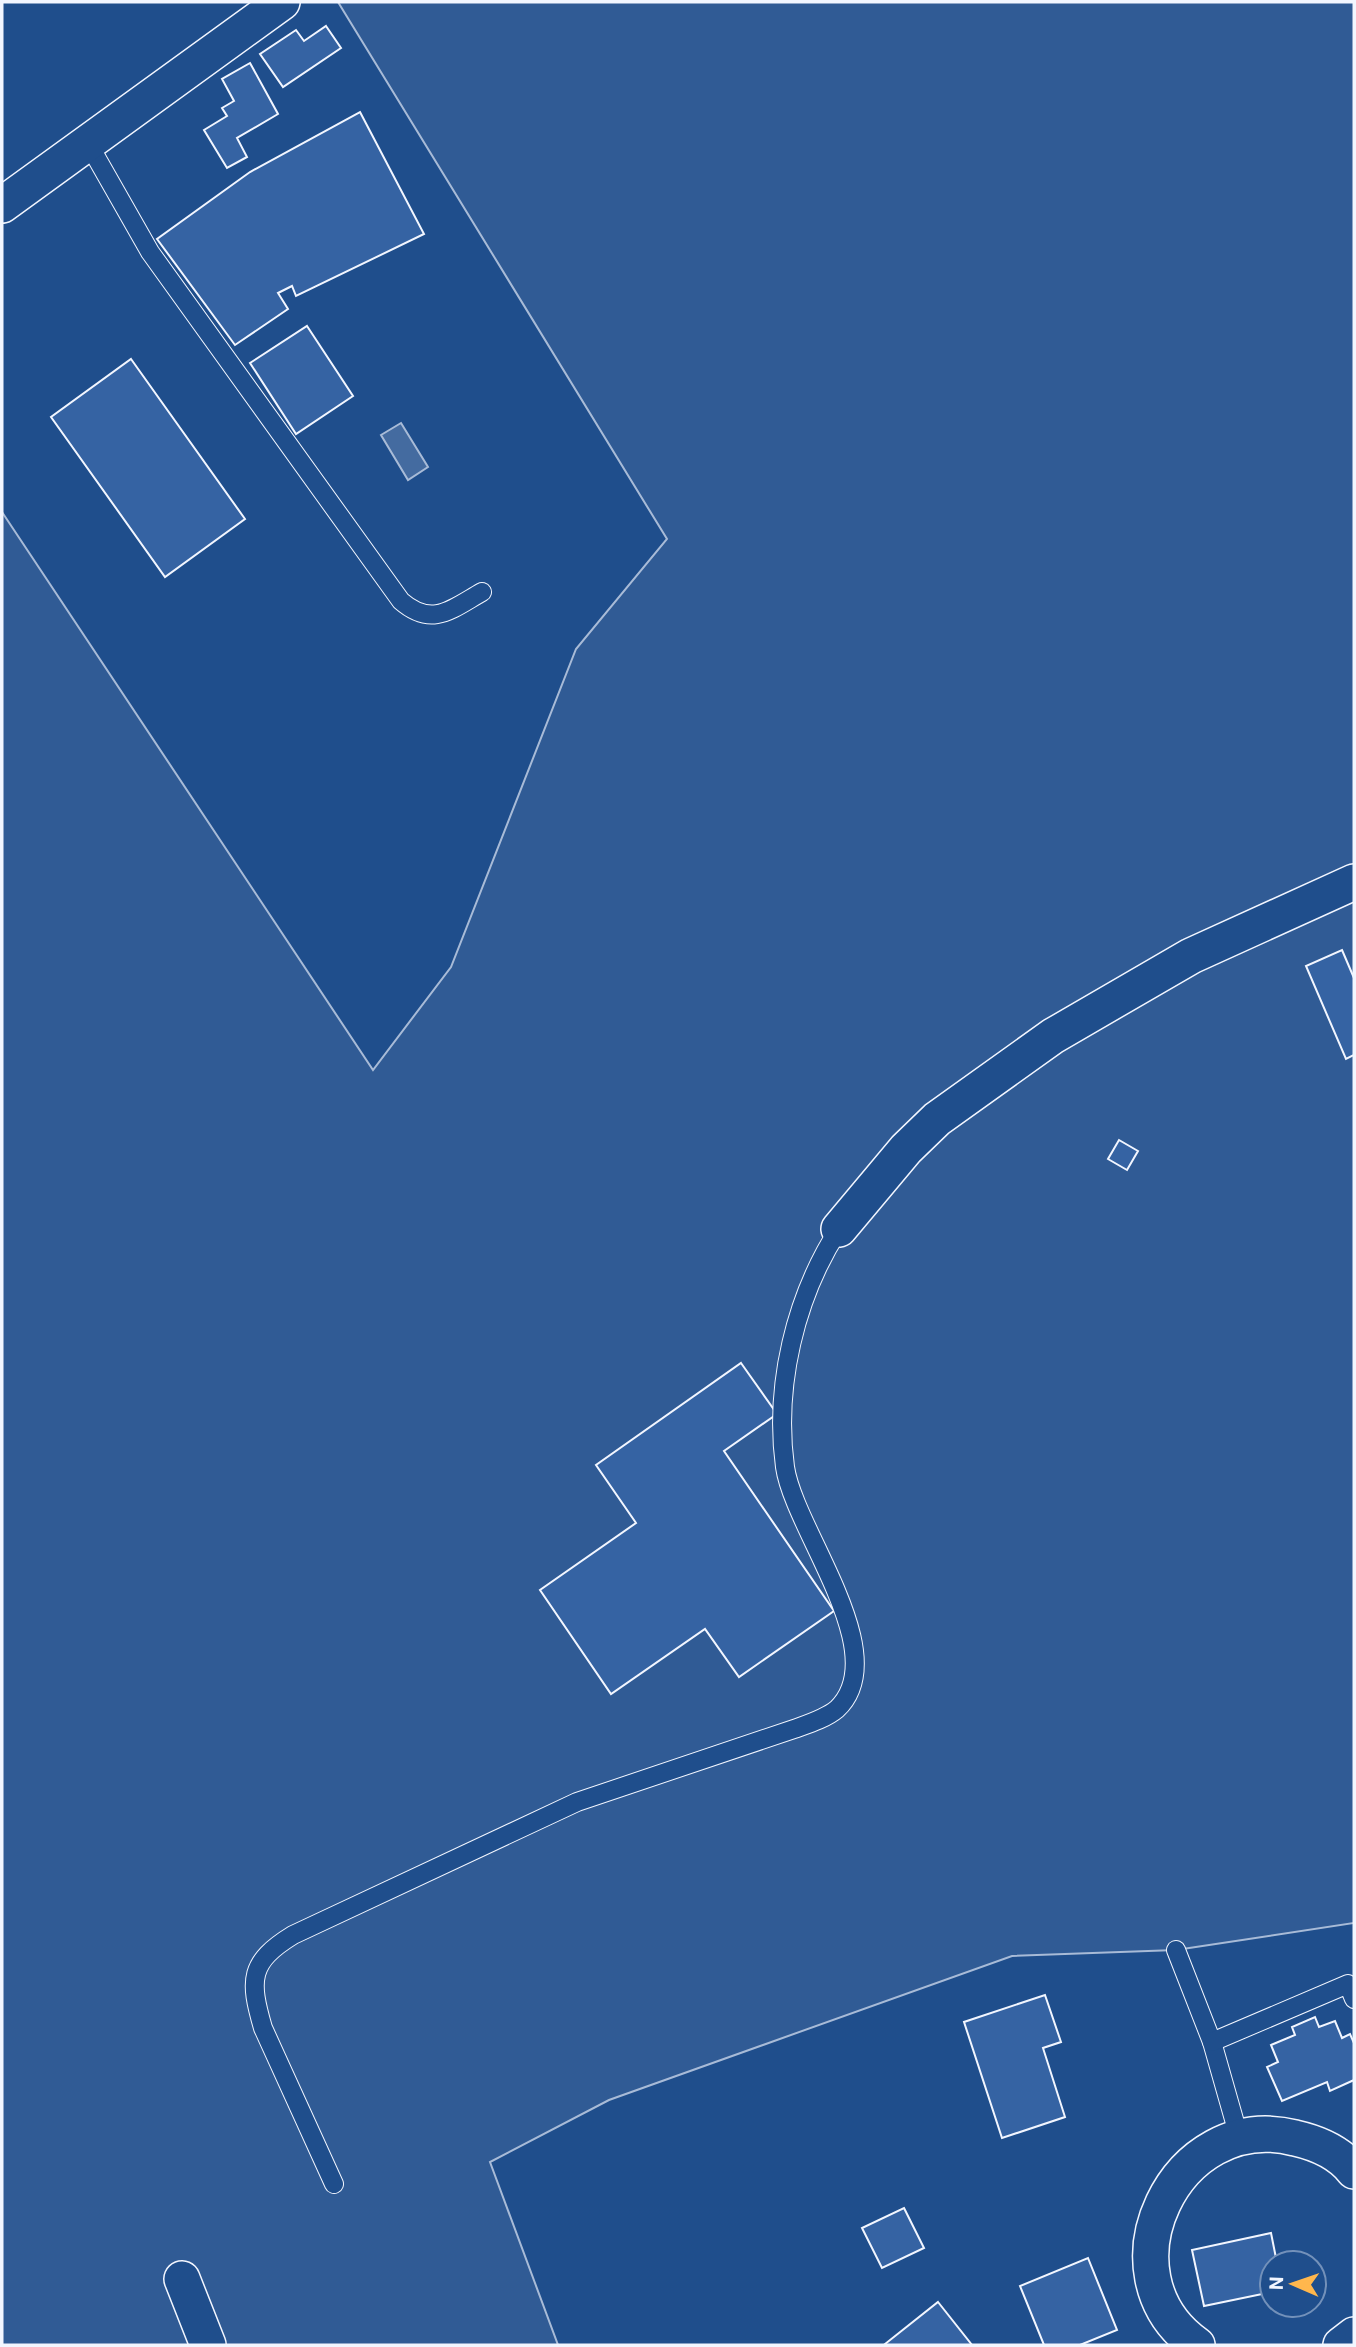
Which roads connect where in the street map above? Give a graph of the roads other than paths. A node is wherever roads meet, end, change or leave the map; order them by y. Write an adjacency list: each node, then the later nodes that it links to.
1 (282, 2): 2 (street)
2 (88, 143): 3 (street); 4 (lane)
3 (2, 205)
4 (482, 592)
5 (1354, 883): 6 (street)
6 (839, 1229): 12 (lane)
7 (1176, 1950): 9 (lane)
8 (1354, 1999): 9 (lane)
9 (1212, 2042): 10 (lane)
10 (1240, 2137): 11 (street); 16 (street)
11 (1354, 2171)
12 (334, 2184)
13 (182, 2279): 15 (street)
14 (1354, 2335): 17 (street)
15 (208, 2345)
16 (1197, 2345)
17 (1341, 2345)

